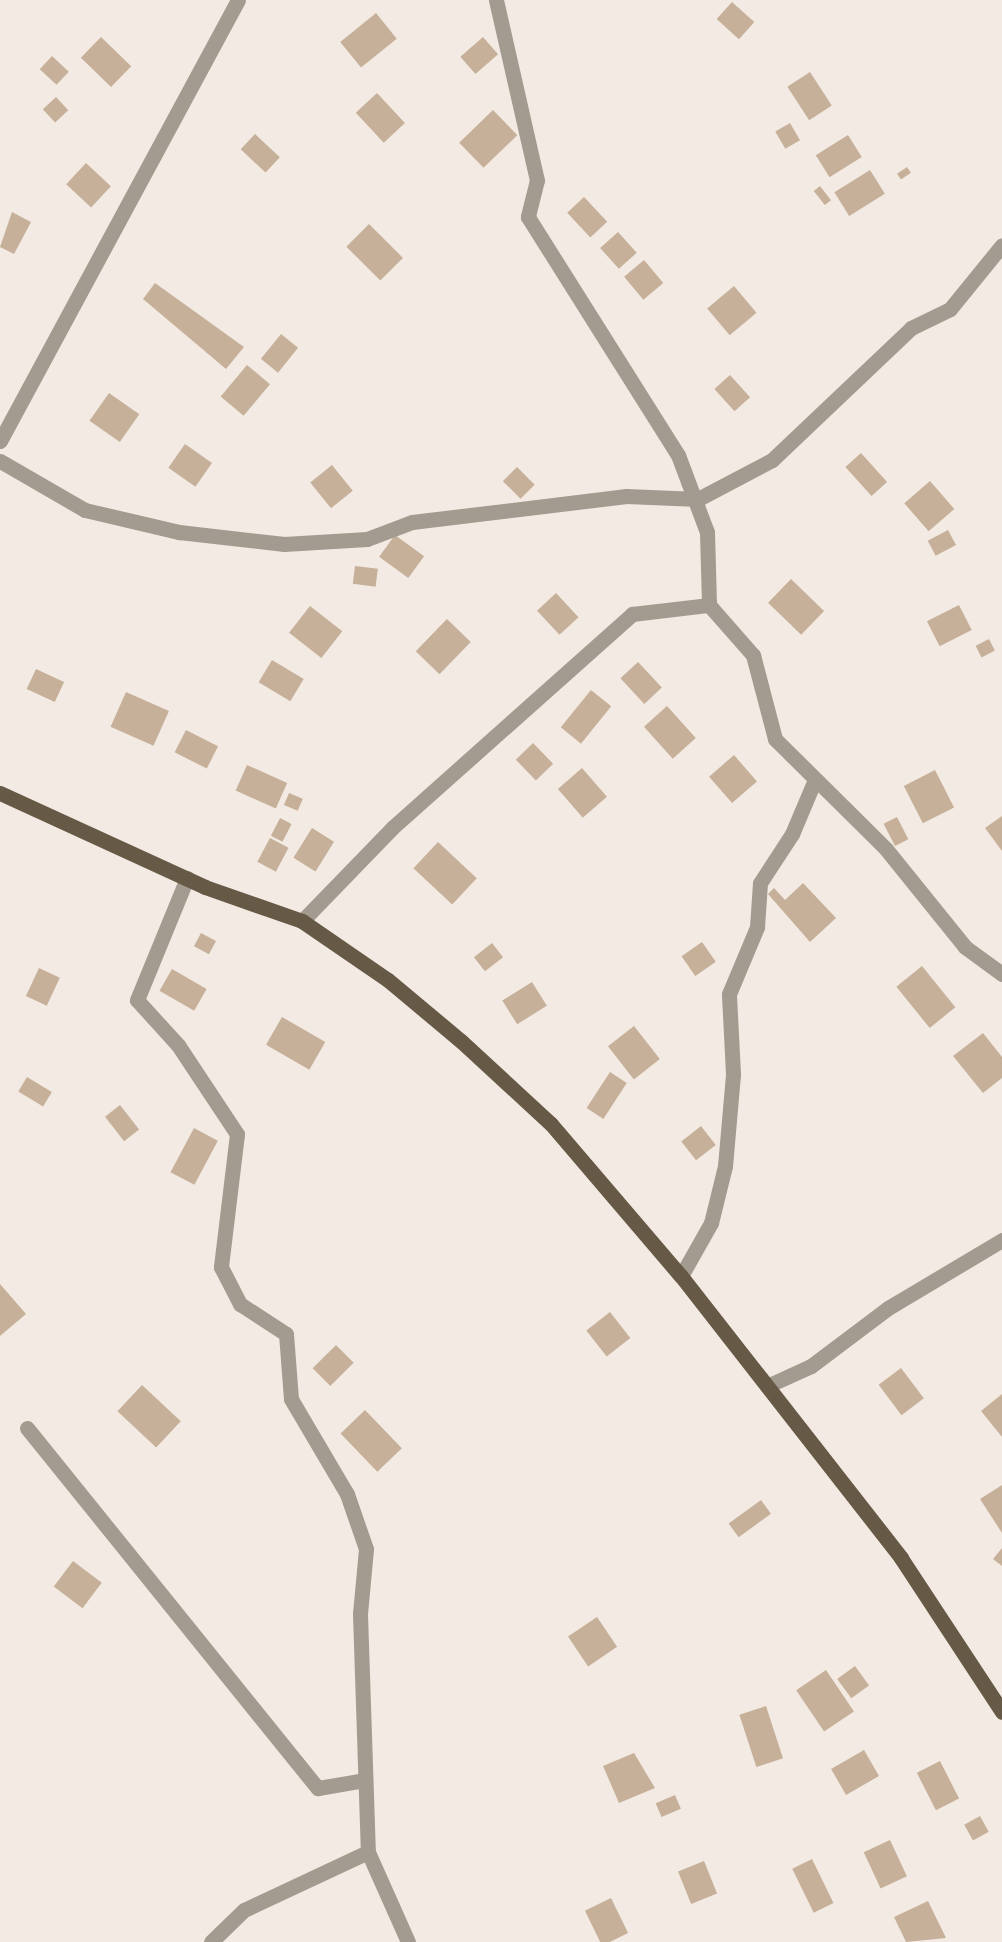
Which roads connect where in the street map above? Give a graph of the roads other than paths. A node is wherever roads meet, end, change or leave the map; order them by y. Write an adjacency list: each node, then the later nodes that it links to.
1 (238, 0): 4 (street)
2 (496, 0): 6 (street)
3 (1002, 245): 6 (street)
4 (0, 441)
5 (0, 461): 6 (street)
6 (698, 499): 7 (street)
7 (709, 605): 8 (street); 11 (street)
8 (814, 782): 12 (street); 14 (street)
9 (0, 793): 10 (main road)
10 (187, 878): 11 (main road); 18 (street)
11 (302, 921): 14 (main road)
12 (1002, 974)
13 (1002, 1240): 15 (street)
14 (681, 1276): 15 (main road)
15 (767, 1386): 17 (main road)
16 (27, 1428): 18 (street)
17 (1002, 1713)
18 (365, 1780): 19 (street)
19 (368, 1852): 20 (street); 21 (street)
20 (211, 1942)
21 (408, 1942)

